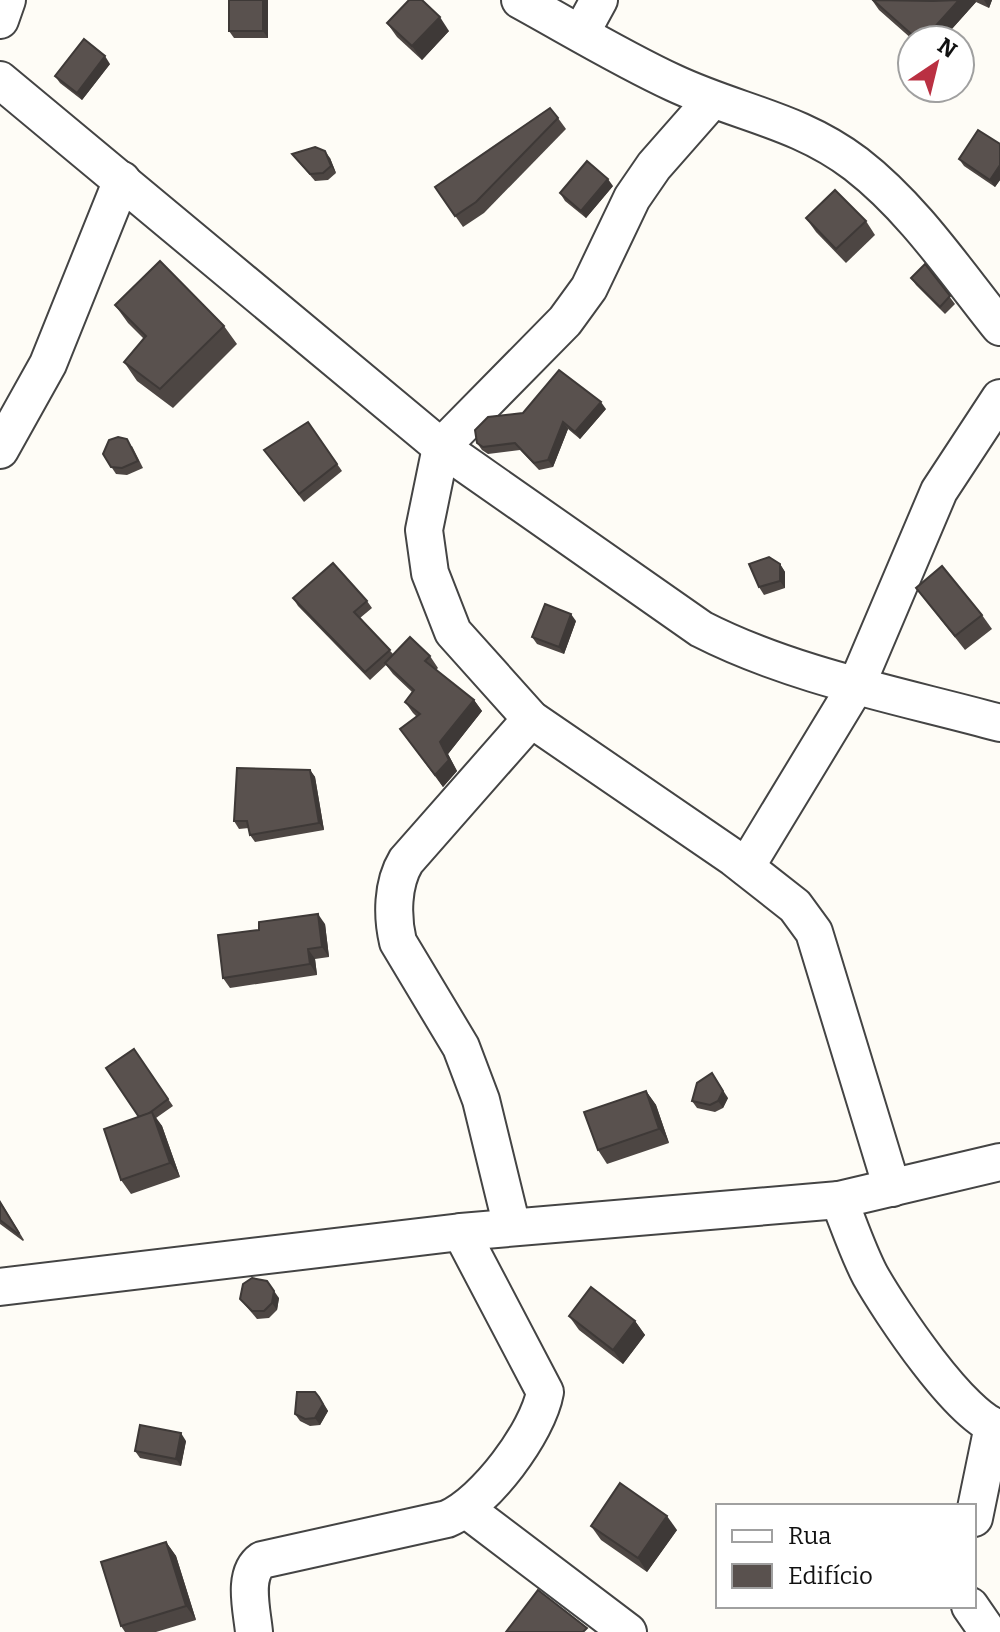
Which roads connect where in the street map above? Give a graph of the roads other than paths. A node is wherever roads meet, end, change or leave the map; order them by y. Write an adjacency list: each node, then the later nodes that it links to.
1 (7, 0): 4 (street)
2 (520, 0): 5 (street)
3 (599, 0): 5 (street)
4 (0, 20)
5 (581, 33): 7 (street)
6 (0, 80): 8 (street)
7 (712, 100): 9 (street); 11 (street)
8 (122, 180): 11 (street); 12 (street)
9 (1000, 327)
10 (1000, 398): 13 (street)
11 (441, 447): 13 (street); 14 (street)
12 (0, 450)
13 (857, 684): 15 (street); 16 (street)
14 (531, 719): 16 (street); 20 (street)
15 (1000, 723)
16 (746, 867): 18 (street)
17 (1000, 1162): 18 (street)
18 (892, 1188): 19 (street)
19 (839, 1200): 20 (street); 23 (street)
20 (512, 1227): 21 (street)
21 (461, 1232): 22 (street); 24 (street)
22 (0, 1287)
23 (997, 1427): 25 (street)
24 (467, 1510): 27 (street); 28 (street)
25 (976, 1510)
26 (971, 1608): 29 (street)
27 (254, 1632)
28 (628, 1632)
29 (988, 1632)

